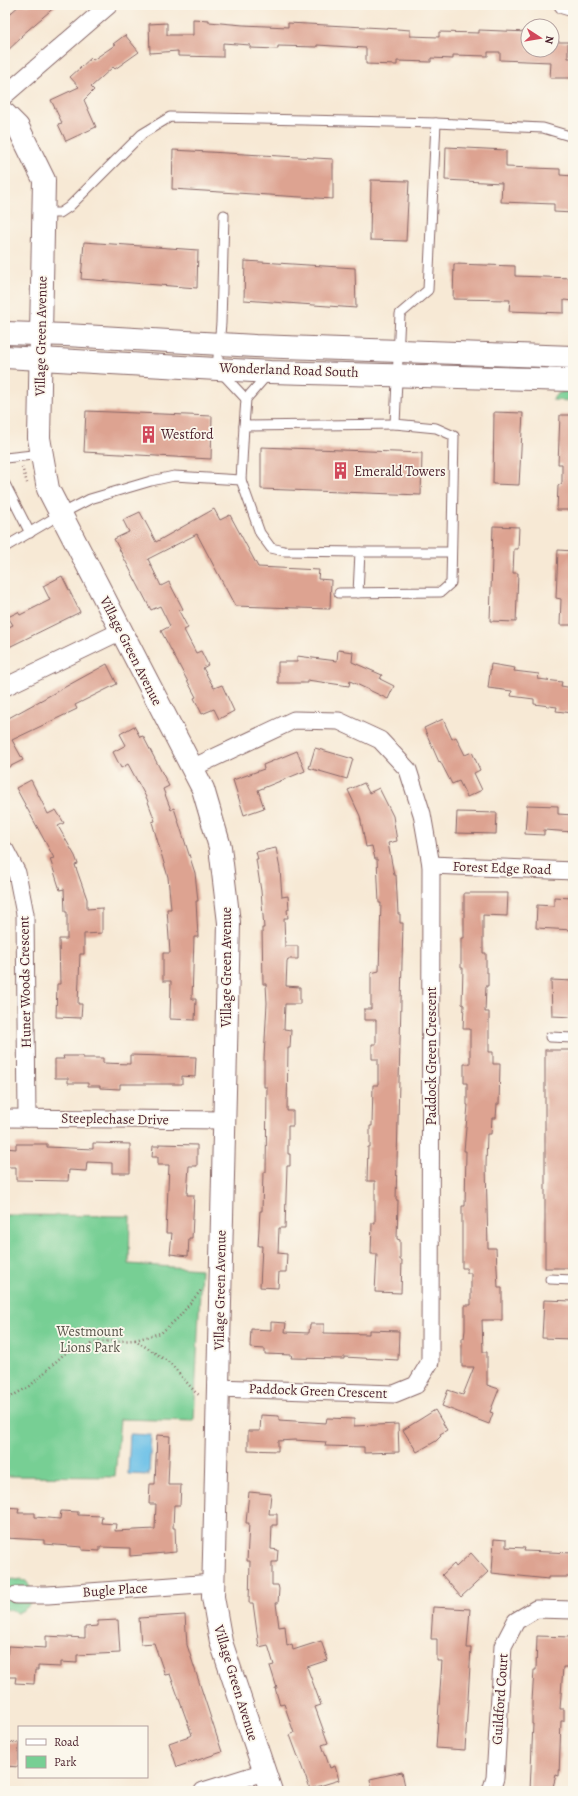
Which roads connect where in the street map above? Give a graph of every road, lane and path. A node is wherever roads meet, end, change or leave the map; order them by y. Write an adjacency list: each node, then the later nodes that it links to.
1 (109, 5): 4 (street)
2 (563, 5): 3 (street)
3 (573, 8)
4 (5, 95)
5 (5, 114): 8 (street, Village Green Avenue)
6 (436, 123): 7 (lane); 8 (lane); 13 (lane)
7 (573, 137)
8 (44, 213): 11 (street, Village Green Avenue)
9 (224, 215): 12 (lane)
10 (5, 333): 11 (street, Wonderland Road South)
11 (41, 334): 12 (street, Wonderland Road South); 16 (street, Village Green Avenue)
12 (219, 344): 13 (street, Wonderland Road South); 17 (lane)
13 (399, 352): 15 (street, Wonderland Road South); 19 (lane)
14 (5, 357): 16 (street, Wonderland Road South)
15 (573, 357)
16 (40, 359): 17 (street, Wonderland Road South); 24 (street, Village Green Avenue)
17 (217, 368): 18 (street, Wonderland Road South); 21 (lane)
18 (270, 372): 19 (street, Wonderland Road South); 21 (lane)
19 (398, 374): 20 (street, Wonderland Road South); 22 (lane)
20 (573, 380)
21 (246, 399): 23 (lane)
22 (395, 424): 23 (lane); 32 (lane)
23 (244, 426): 26 (lane)
24 (42, 454): 25 (lane); 28 (street, Village Green Avenue)
25 (5, 458)
26 (241, 480): 28 (lane); 31 (lane)
27 (5, 484): 29 (lane)
28 (60, 514): 29 (lane); 35 (street, Village Green Avenue)
29 (30, 533): 30 (lane)
30 (5, 547)
31 (360, 552): 32 (lane); 34 (lane)
32 (451, 552): 34 (lane)
33 (339, 593): 34 (lane)
34 (358, 593)
35 (121, 631): 36 (street); 37 (street, Village Green Avenue)
36 (5, 687)
37 (192, 768): 39 (street, Paddock Green Crescent); 45 (street, Village Green Avenue)
38 (5, 850): 44 (street, Huner Woods Crescent)
39 (431, 865): 40 (street, Forest Edge Road); 50 (street, Paddock Green Crescent)
40 (573, 871)
41 (550, 1037): 42 (lane)
42 (573, 1038)
43 (5, 1118): 44 (street, Steeplechase Drive)
44 (27, 1118): 45 (street, Steeplechase Drive)
45 (224, 1120): 50 (street, Village Green Avenue)
46 (550, 1279): 47 (lane)
47 (573, 1280)
48 (205, 1285): 49 (path)
49 (135, 1340): 50 (path); 51 (path)
50 (209, 1392): 52 (street, Village Green Avenue)
51 (5, 1400)
52 (213, 1583): 53 (street, Bugle Place); 55 (street, Village Green Avenue)
53 (16, 1595)
54 (573, 1610): 57 (street, Guildford Court)
55 (268, 1782): 56 (street)
56 (202, 1791)
57 (491, 1791)

